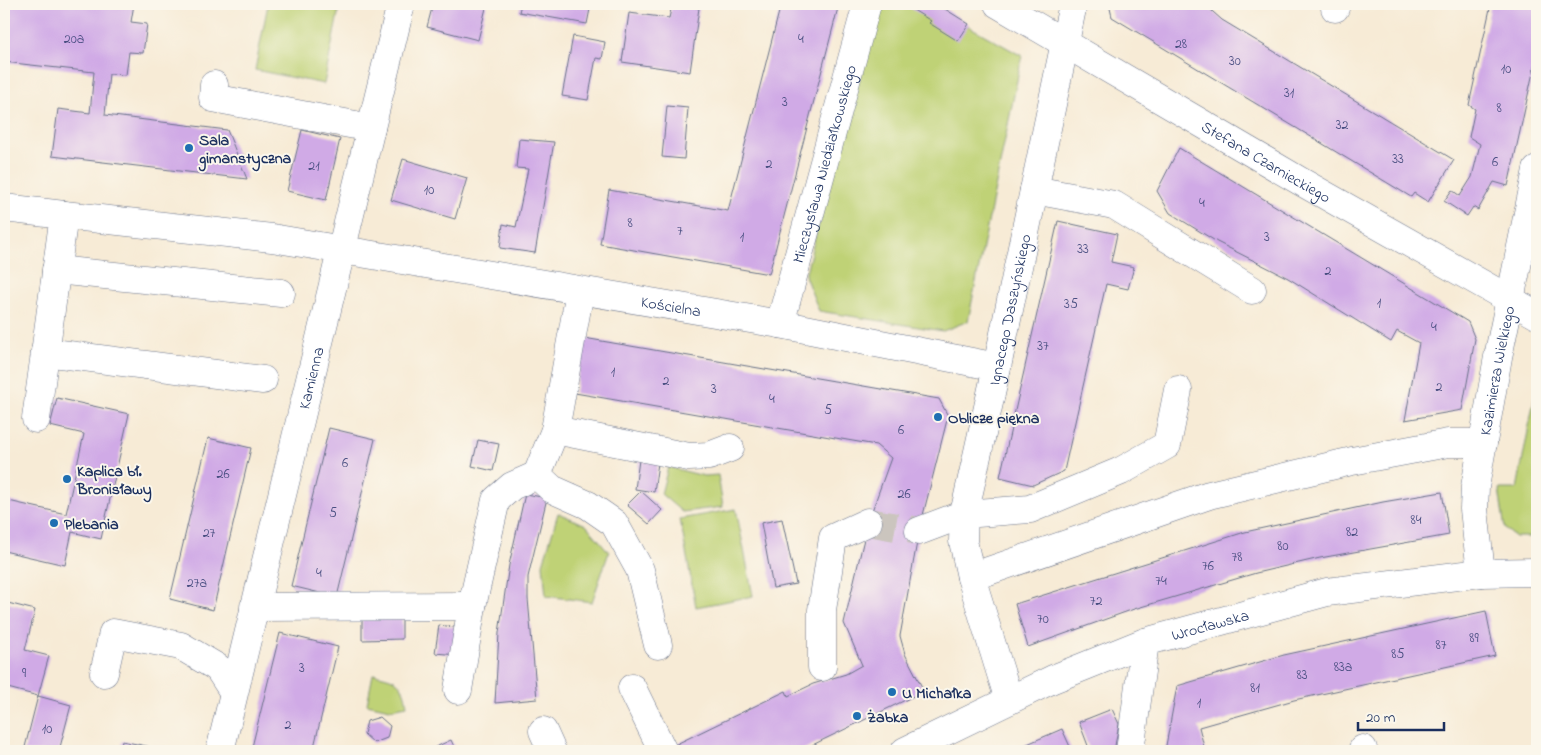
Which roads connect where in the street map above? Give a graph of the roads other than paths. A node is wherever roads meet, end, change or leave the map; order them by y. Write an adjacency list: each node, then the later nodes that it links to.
1 (401, 4): 7 (street, Kamienna)
2 (867, 4): 19 (street, Mieczysława Niedziałkowskiego)
3 (998, 4): 5 (street, Stefana Czarnieckiego)
4 (1073, 4): 5 (street, Ignacego Daszyńskiego)
5 (1064, 43): 9 (street, Ignacego Daszyńskiego); 17 (street, Stefana Czarnieckiego)
6 (214, 84): 7 (street)
7 (371, 128): 12 (street, Kamienna)
8 (1537, 170): 17 (street, Kazimierza Wielkiego)
9 (1034, 190): 14 (street); 21 (street, Ignacego Daszyńskiego)
10 (4, 208): 11 (street, Kościelna)
11 (64, 215): 12 (street, Kościelna); 13 (street)
12 (343, 250): 15 (street, Kościelna); 36 (street, Kamienna)
13 (56, 270): 16 (street); 20 (street)
14 (1252, 290)
15 (580, 291): 19 (street, Kościelna); 25 (street)
16 (281, 293)
17 (1510, 299): 18 (street, Stefana Czarnieckiego); 26 (street, Kazimierza Wielkiego)
18 (1537, 315)
19 (780, 324): 21 (street, Kościelna)
20 (45, 352): 22 (street); 24 (street)
21 (997, 367): 29 (street, Ignacego Daszyńskiego)
22 (263, 380)
23 (1178, 390): 29 (street)
24 (36, 419)
25 (555, 430): 27 (street); 28 (street)
26 (1483, 443): 33 (street, Kazimierza Wielkiego); 34 (street)
27 (730, 448)
28 (537, 475): 35 (street); 38 (street)
29 (964, 514): 31 (street); 34 (street, Ignacego Daszyńskiego)
30 (868, 522): 39 (street)
31 (919, 531)
32 (1537, 572): 33 (street, Wrocławska)
33 (1481, 573): 37 (street, Wrocławska)
34 (971, 578): 44 (street, Ignacego Daszyńskiego)
35 (472, 606): 36 (street); 42 (street)
36 (254, 607): 43 (street, Kamienna)
37 (1145, 642): 44 (street, Wrocławska); 48 (street)
38 (658, 645)
39 (822, 667)
40 (104, 673): 43 (street)
41 (632, 688): 46 (street)
42 (458, 690)
43 (233, 691): 45 (street, Kamienna)
44 (1009, 700): 47 (street, Wrocławska)
45 (220, 751)
46 (662, 751)
47 (905, 751)
48 (1130, 751)

